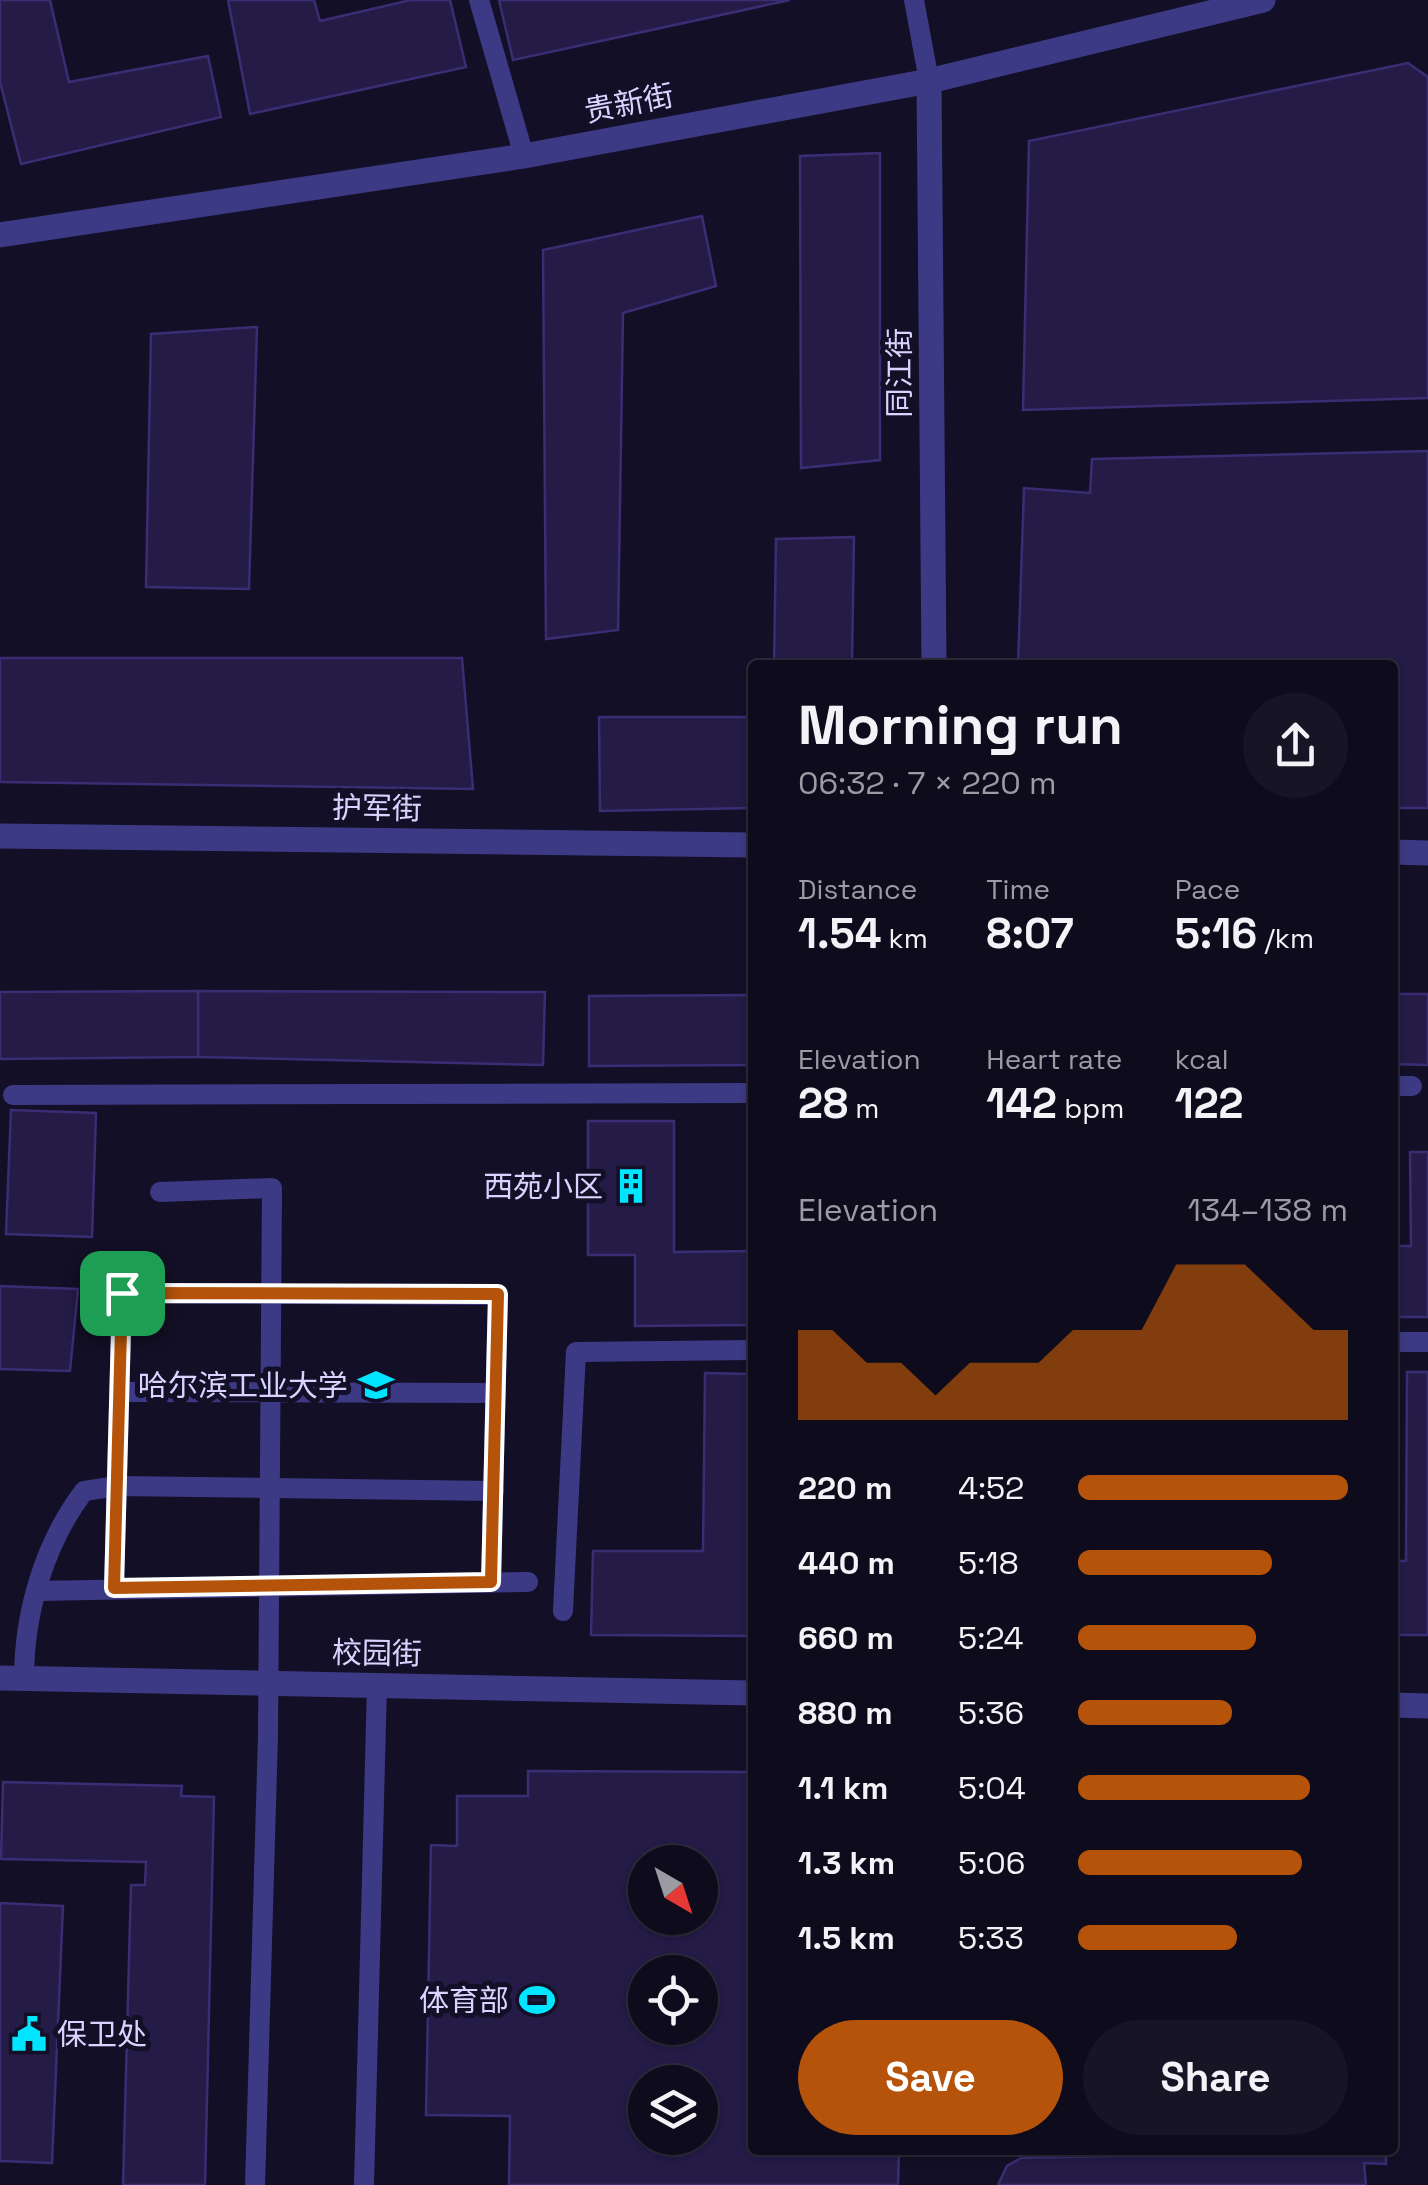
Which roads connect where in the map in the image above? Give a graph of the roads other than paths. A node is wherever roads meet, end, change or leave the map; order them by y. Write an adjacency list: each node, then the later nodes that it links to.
1 (479, 0): 5 (lane)
2 (914, 0): 4 (lane)
3 (1262, 0): 4 (street, 贵新街)
4 (929, 80): 5 (street, 贵新街); 7 (street, 同江街)
5 (524, 156): 6 (street, 贵新街)
6 (0, 236)
7 (934, 660)
8 (0, 836): 9 (street, 护军街)
9 (748, 845)
10 (1398, 852): 11 (street)
11 (1428, 853)
12 (748, 1093): 13 (lane)
13 (13, 1096)
14 (160, 1192): 15 (lane)
15 (271, 1294): 19 (lane); 20 (lane); 21 (lane)
16 (1398, 1342): 17 (lane)
17 (1428, 1342)
18 (748, 1350): 30 (lane)
19 (120, 1392): 21 (lane); 22 (lane)
20 (496, 1392): 21 (lane); 24 (lane)
21 (270, 1393): 23 (lane)
22 (117, 1486): 23 (lane); 28 (lane); 29 (lane)
23 (270, 1488): 24 (lane); 27 (lane)
24 (494, 1491): 25 (lane)
25 (491, 1582): 26 (lane); 27 (lane)
26 (528, 1582)
27 (268, 1585): 28 (lane); 32 (lane)
28 (114, 1588): 29 (lane)
29 (37, 1591): 31 (lane)
30 (563, 1611)
31 (12, 1679): 32 (street, 校园街)
32 (268, 1684): 33 (street, 校园街); 37 (lane)
33 (377, 1685): 34 (street, 校园街); 38 (lane)
34 (748, 1692)
35 (1398, 1705): 36 (street)
36 (1428, 1706)
37 (255, 2185)
38 (364, 2185)

